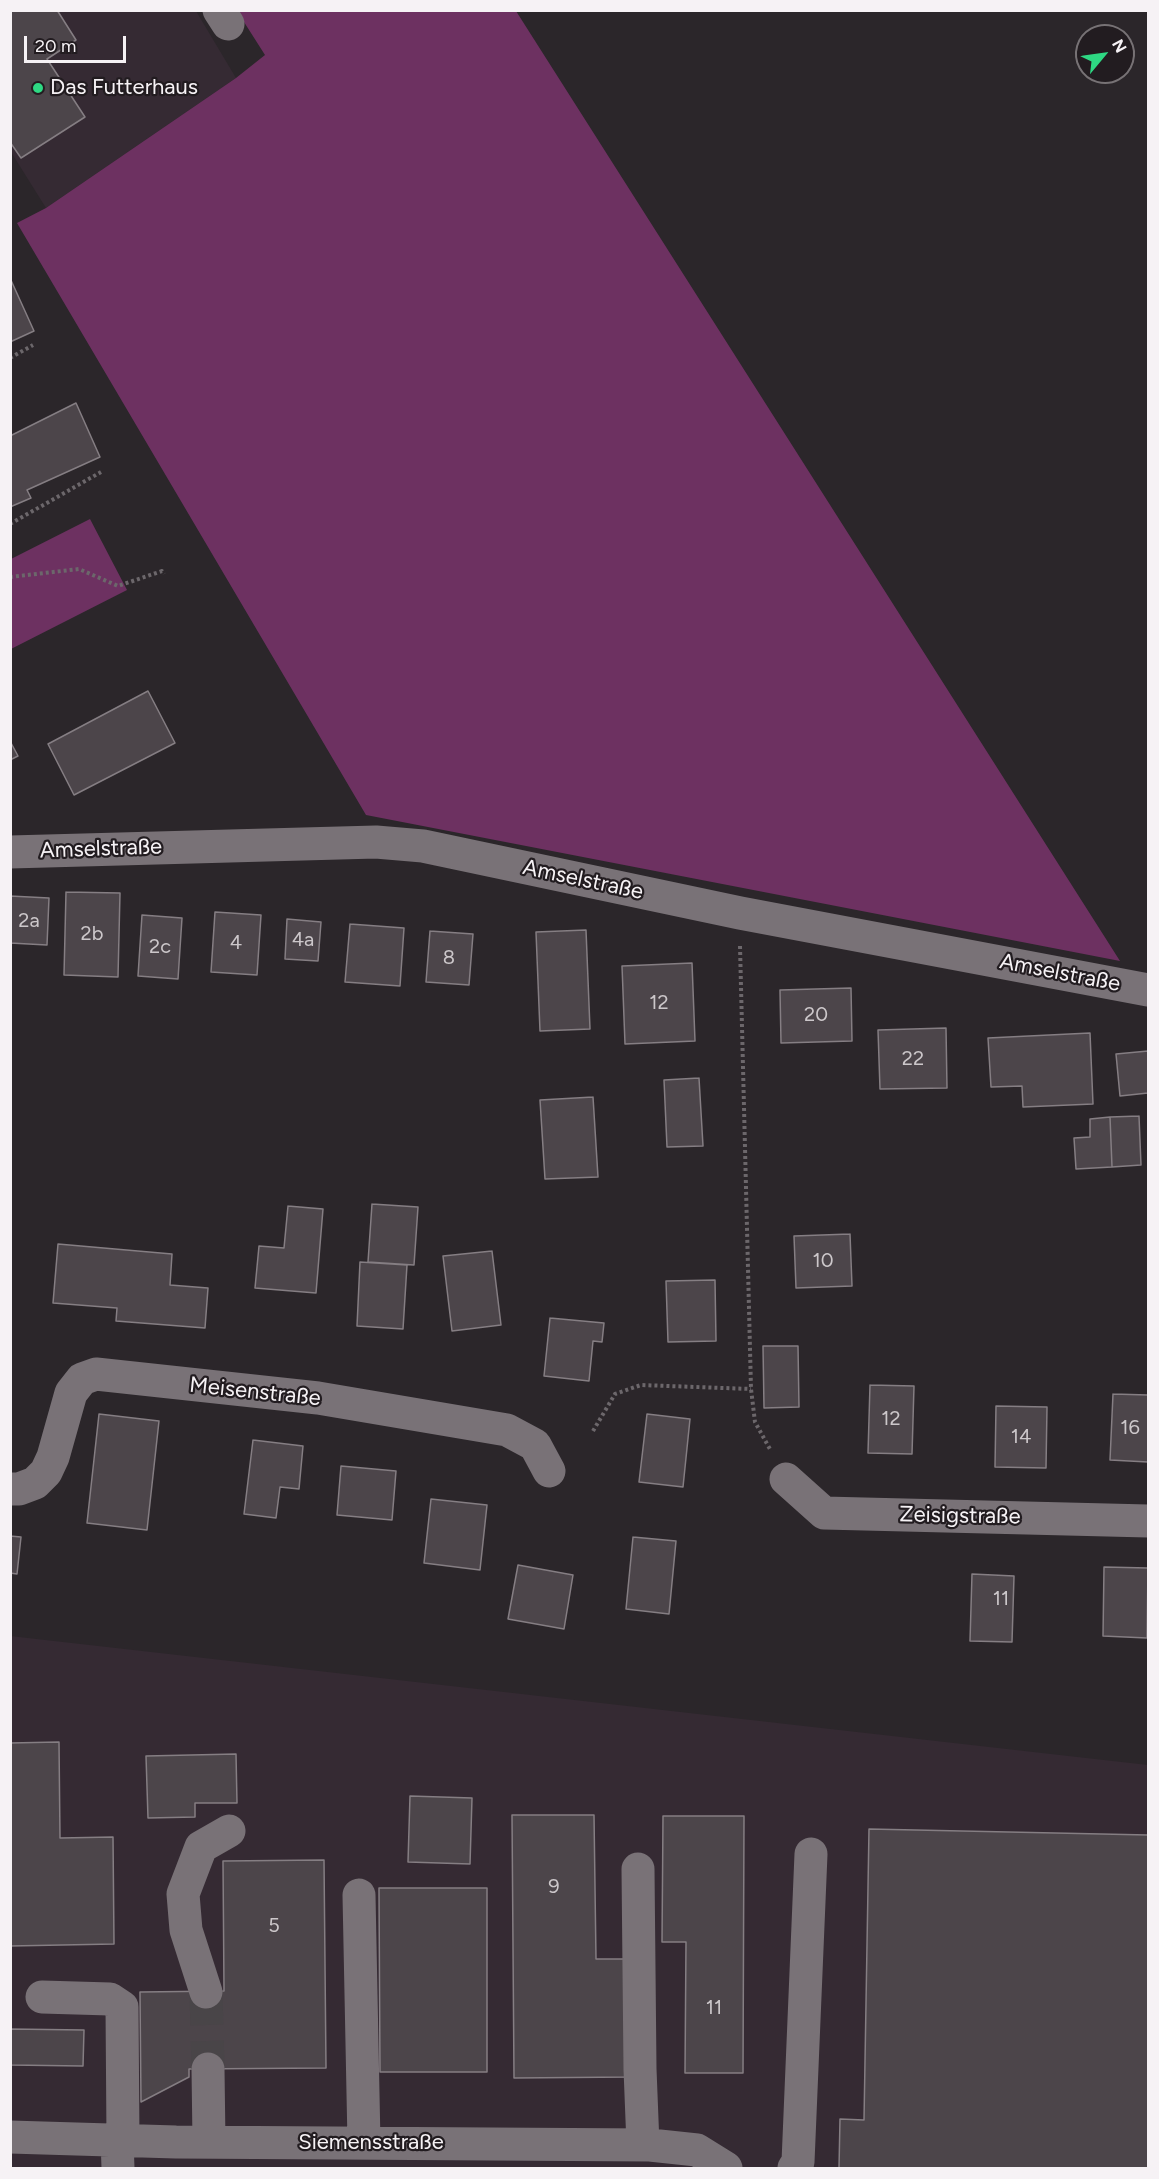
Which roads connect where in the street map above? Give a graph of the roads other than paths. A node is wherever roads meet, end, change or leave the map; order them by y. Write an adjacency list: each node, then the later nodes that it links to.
1 (10, 852): 2 (street, Amselstraße)
2 (1149, 990)
3 (549, 1471): 5 (street, Meisenstraße)
4 (786, 1479): 6 (street, Zeisigstraße)
5 (10, 1489)
6 (1149, 1521)
7 (229, 1831): 11 (street)
8 (811, 1854): 21 (street)
9 (638, 1869): 17 (street)
10 (359, 1895): 16 (street)
11 (206, 1992)
12 (42, 1997): 18 (street)
13 (208, 2069): 15 (street)
14 (10, 2138): 18 (street, Siemensstraße)
15 (209, 2142): 18 (street, Siemensstraße); 19 (street, Siemensstraße)
16 (364, 2143): 17 (street, Siemensstraße); 19 (street, Siemensstraße)
17 (643, 2145): 20 (street, Siemensstraße)
18 (119, 2150)
19 (264, 2155)
20 (726, 2169)
21 (794, 2169)

